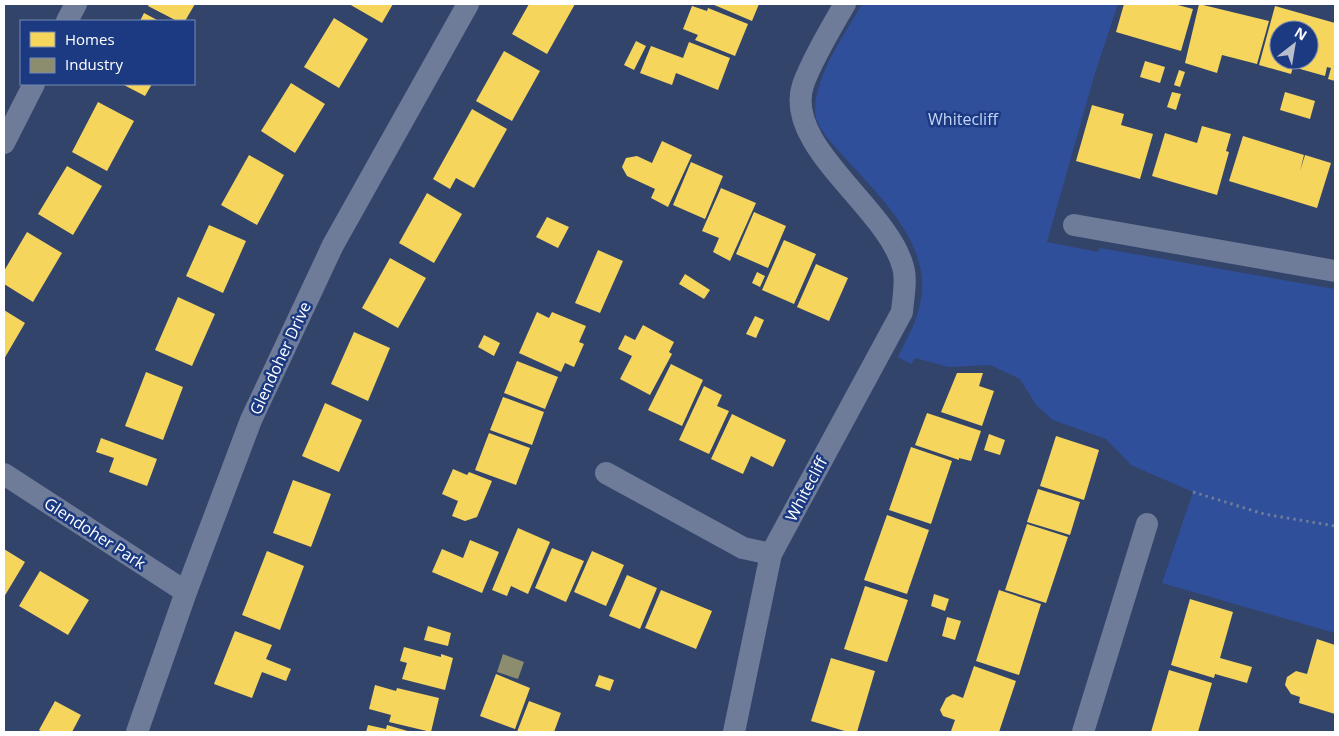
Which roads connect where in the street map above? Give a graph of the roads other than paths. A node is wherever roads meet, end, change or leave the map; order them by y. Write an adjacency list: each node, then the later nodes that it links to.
1 (76, 4): 4 (street)
2 (468, 4): 13 (street, Glendoher Drive)
3 (845, 4): 12 (street, Whitecliff)
4 (68, 20)
5 (33, 85): 6 (street)
6 (4, 142)
7 (1074, 225): 8 (street)
8 (1335, 271)
9 (606, 473): 12 (street)
10 (4, 474): 13 (street, Glendoher Park)
11 (1147, 524): 16 (street)
12 (772, 554): 15 (street, Whitecliff)
13 (186, 592): 14 (street, Glendoher Drive)
14 (137, 732)
15 (734, 732)
16 (1083, 732)

